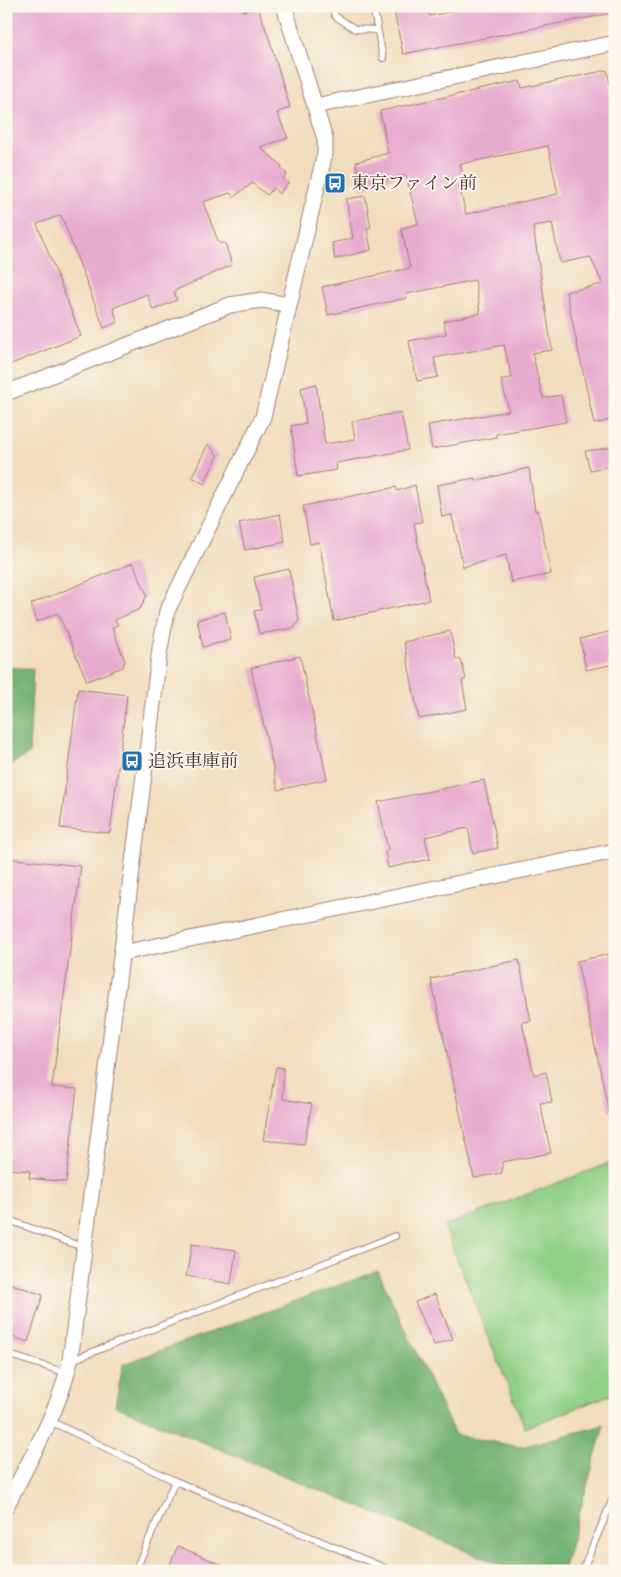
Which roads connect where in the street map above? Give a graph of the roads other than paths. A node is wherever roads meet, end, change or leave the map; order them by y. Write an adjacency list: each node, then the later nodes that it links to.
1 (284, 6): 7 (street)
2 (332, 6): 4 (lane)
3 (373, 6): 4 (lane)
4 (377, 30): 6 (lane)
5 (615, 43): 7 (street)
6 (383, 58)
7 (315, 106): 8 (street)
8 (289, 305): 9 (street); 11 (street)
9 (6, 393)
10 (615, 851): 11 (street)
11 (122, 953): 14 (street)
12 (6, 1219): 14 (lane)
13 (395, 1236): 16 (lane)
14 (85, 1248): 16 (street)
15 (6, 1354): 16 (lane)
16 (68, 1367): 17 (street)
17 (49, 1420): 18 (lane); 20 (street)
18 (175, 1481): 21 (lane); 22 (lane)
19 (615, 1494): 23 (lane)
20 (6, 1507)
21 (135, 1571)
22 (392, 1571)
23 (582, 1571)

